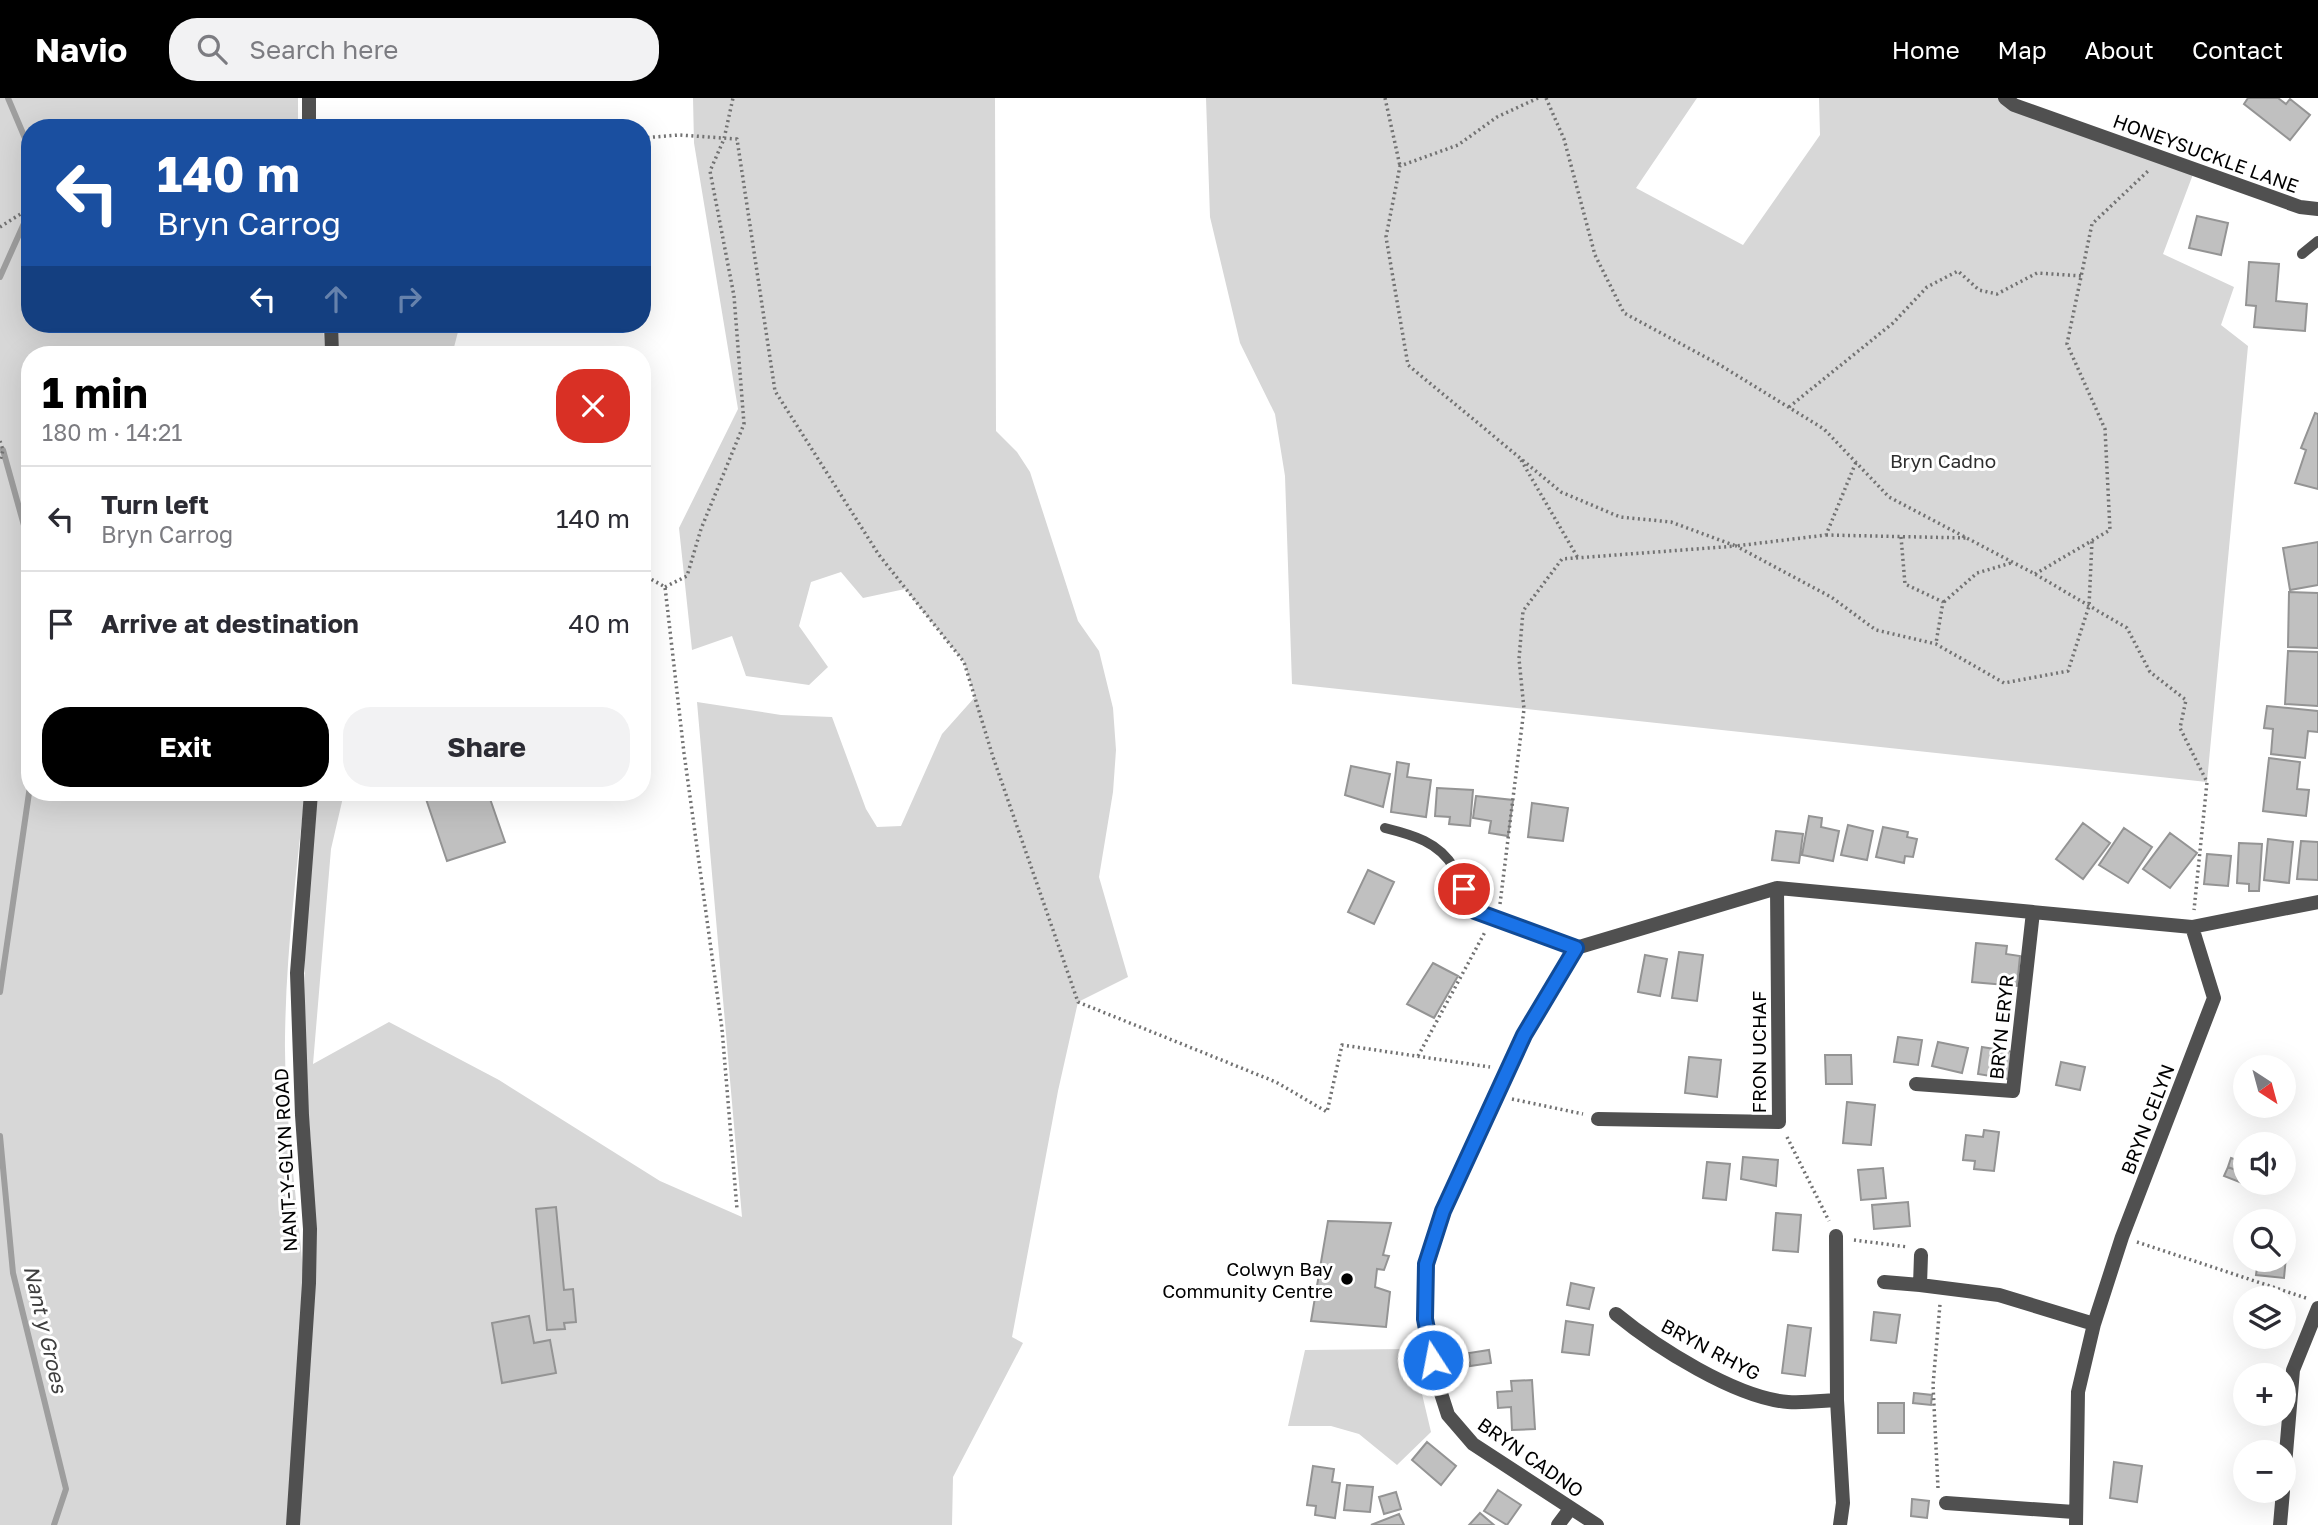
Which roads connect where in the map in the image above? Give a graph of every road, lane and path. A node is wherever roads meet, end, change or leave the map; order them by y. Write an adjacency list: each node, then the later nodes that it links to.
1 (309, 98): 7 (street)
2 (733, 98): 9 (path)
3 (1385, 98): 11 (path)
4 (1538, 98): 11 (path)
5 (1546, 98): 18 (path)
6 (2006, 98): 10 (street, HONEYSUCKLE LANE)
7 (309, 119)
8 (651, 137): 9 (path)
9 (724, 139): 32 (path); 45 (path)
10 (2163, 158): 12 (street, HONEYSUCKLE LANE); 17 (path)
11 (1400, 166): 20 (path)
12 (2318, 209)
13 (21, 214): 14 (path)
14 (0, 227)
15 (2318, 241): 16 (lane)
16 (2302, 254)
17 (2081, 276): 18 (path); 26 (path)
18 (1789, 407): 22 (path)
19 (0, 441): 21 (path)
20 (1519, 458): 27 (path); 28 (path)
21 (0, 461)
22 (1856, 462): 23 (path); 25 (path)
23 (1826, 536): 24 (path); 27 (path)
24 (1901, 537): 25 (path); 33 (path)
25 (1968, 538): 29 (path)
26 (2092, 541): 30 (path); 34 (path)
27 (1736, 545): 28 (path); 35 (path)
28 (1578, 558): 42 (path)
29 (2013, 563): 30 (path); 33 (path)
30 (2035, 574): 34 (path)
31 (651, 579): 32 (path)
32 (665, 587): 51 (path)
33 (1943, 602): 35 (path)
34 (2089, 606): 35 (path); 43 (path)
35 (1936, 644)
36 (311, 801): 67 (street, NANT-Y-GLYN ROAD)
37 (1385, 828): 38 (lane)
38 (1454, 868): 42 (street)
39 (1777, 888): 41 (street); 44 (street); 50 (street, FRON UCHAF)
40 (2318, 902): 43 (street)
41 (2034, 912): 43 (street); 47 (street, BRYN ERYR)
42 (1493, 917): 44 (street); 45 (path)
43 (2192, 927): 52 (street, BRYN CELYN)
44 (1576, 948): 46 (street, BRYN CADNO)
45 (1418, 1056): 46 (path)
46 (1509, 1070): 48 (street, BRYN CADNO)
47 (1916, 1084)
48 (1497, 1097): 49 (path); 65 (street, BRYN CADNO)
49 (1598, 1119): 50 (street, FRON UCHAF)
50 (1779, 1122): 53 (path)
51 (737, 1209)
52 (2122, 1237): 58 (path); 60 (street, BRYN CELYN)
53 (1836, 1238): 54 (path); 61 (street)
54 (1921, 1255): 56 (street)
55 (1884, 1282): 56 (street)
56 (1920, 1285): 57 (street)
57 (1942, 1286): 60 (street); 63 (path)
58 (2318, 1305): 62 (street)
59 (1616, 1314): 61 (street, BRYN RHYG)
60 (2094, 1324): 66 (street, BRYN CELYN)
61 (1837, 1400): 70 (street)
62 (2287, 1440)
63 (1942, 1497): 66 (street, BRYN CELYN)
64 (2282, 1503): 71 (street)
65 (1570, 1509): 68 (street); 69 (street, BRYN CADNO)
66 (2075, 1519)
67 (293, 1525)
68 (1558, 1525)
69 (1597, 1525)
70 (1840, 1525)
71 (2280, 1525)

